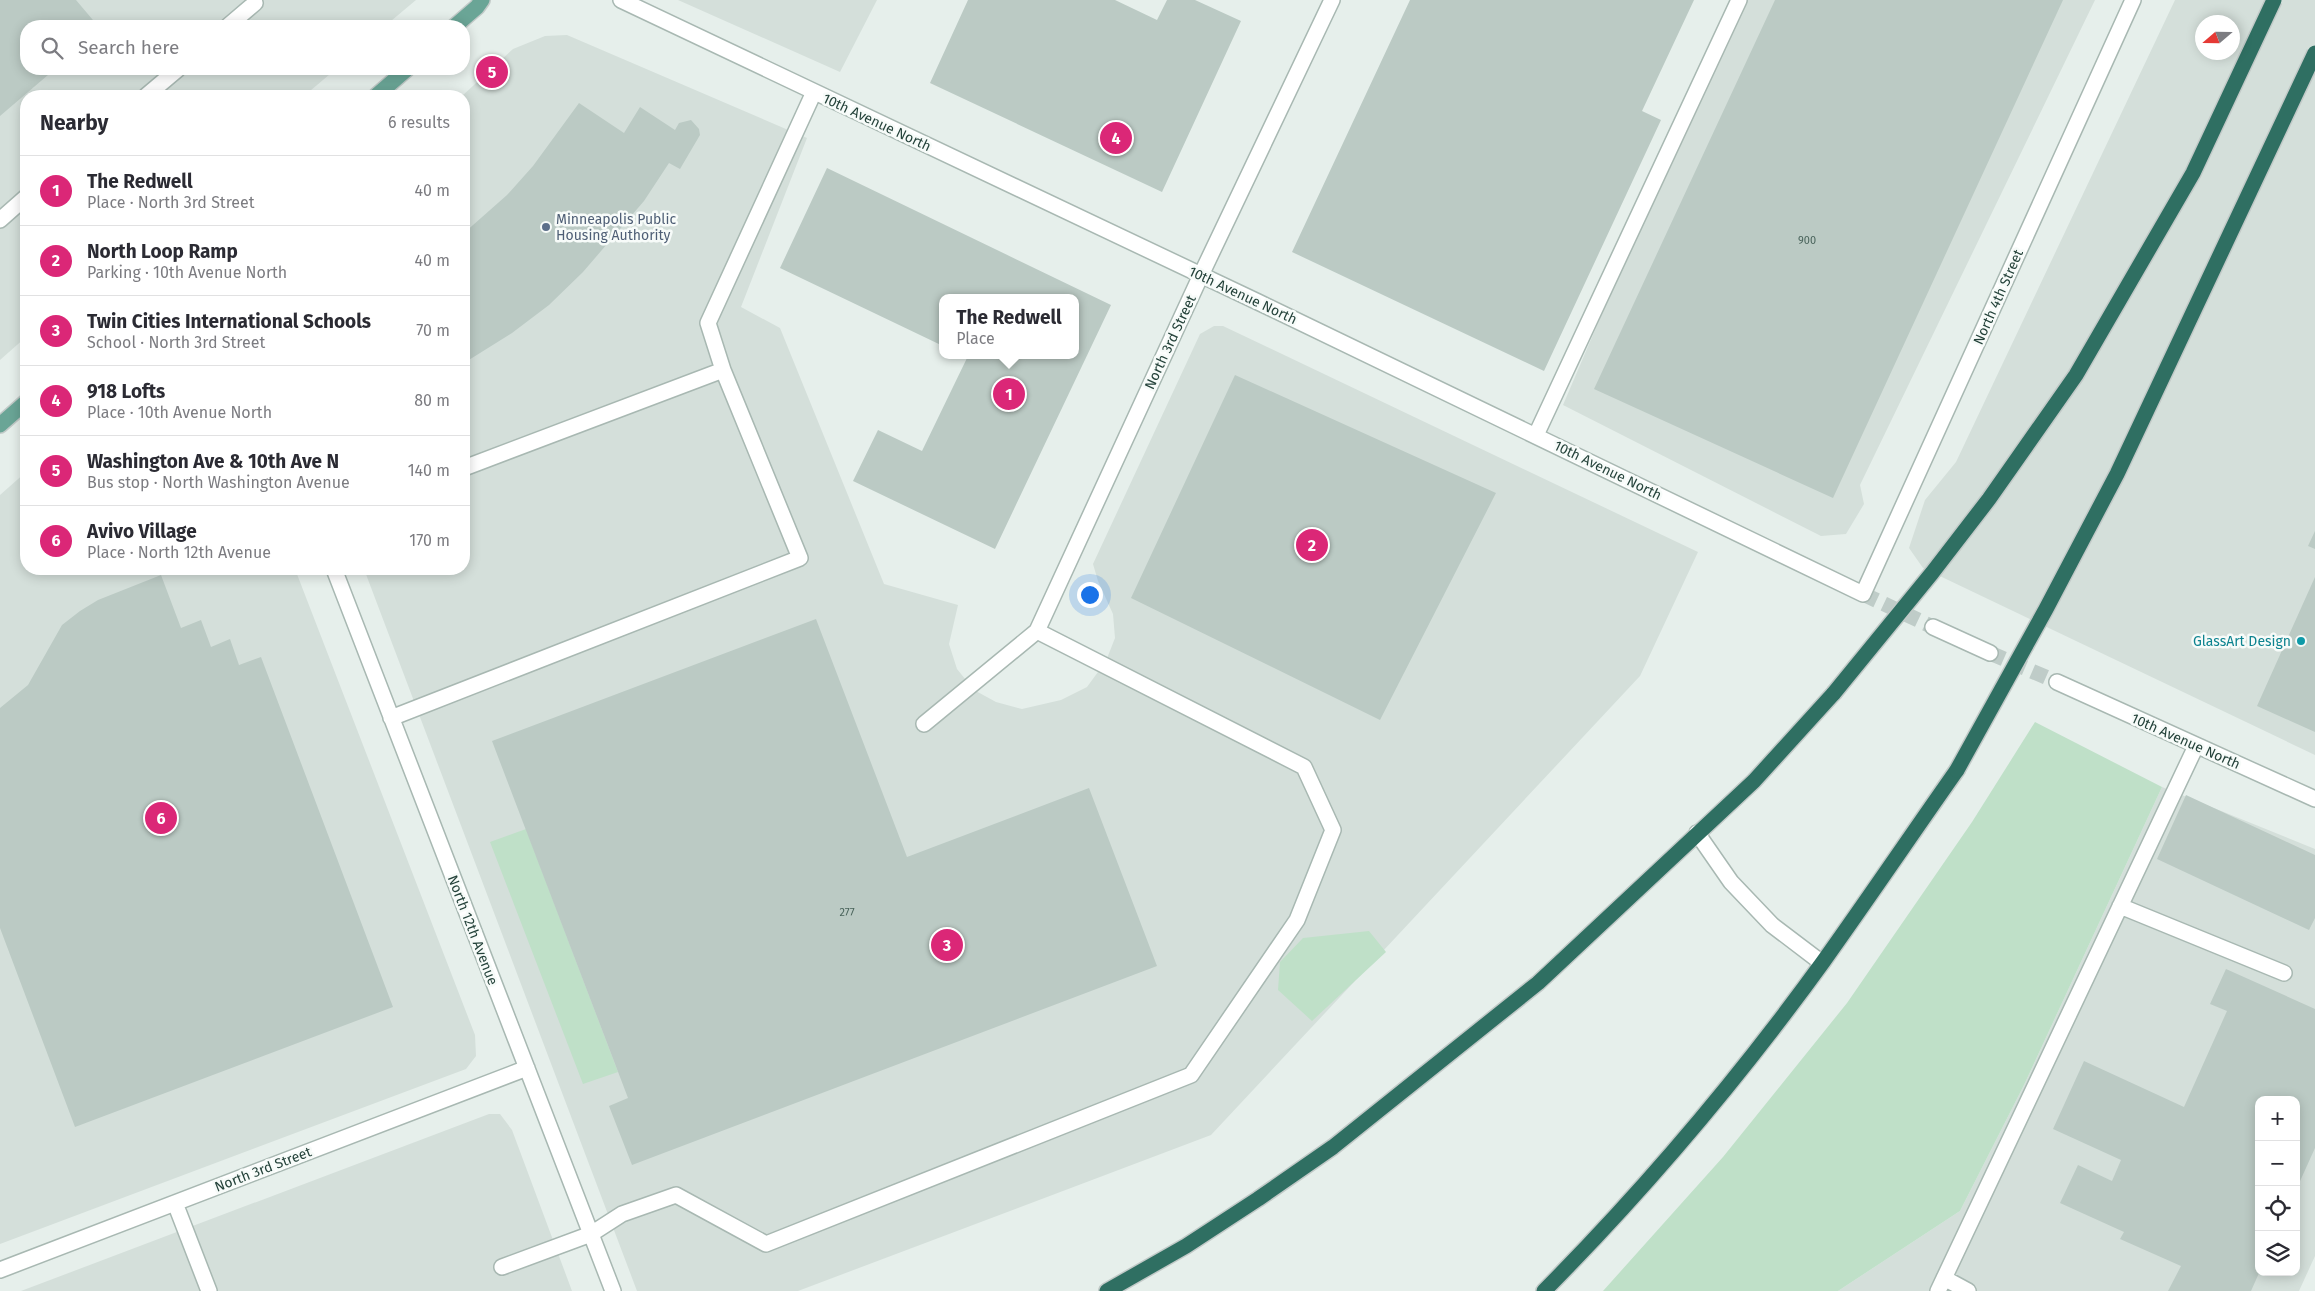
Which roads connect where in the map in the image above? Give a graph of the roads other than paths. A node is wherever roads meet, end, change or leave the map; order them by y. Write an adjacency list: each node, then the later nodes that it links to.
1 (254, 0): 8 (street)
2 (482, 0): 9 (main road)
3 (621, 0): 15 (street, 10th Avenue North)
4 (1332, 0): 18 (street, North 3rd Street)
5 (1739, 0): 22 (street)
6 (2133, 0): 25 (street, North 4th Street)
7 (2274, 0): 34 (highway, bridge)
8 (235, 20)
9 (461, 20)
10 (2315, 53): 36 (highway, bridge)
11 (171, 75): 13 (street)
12 (400, 75): 14 (main road)
13 (153, 90)
14 (383, 90)
15 (814, 92): 18 (street, 10th Avenue North); 19 (street)
16 (20, 202): 17 (street)
17 (0, 220)
18 (1201, 275): 22 (street, 10th Avenue North); 27 (street, North 3rd Street)
19 (723, 370): 23 (street); 30 (street)
20 (20, 407): 21 (main road)
21 (0, 425)
22 (1536, 435): 25 (street, 10th Avenue North)
23 (470, 466)
24 (336, 575): 30 (street, North 12th Avenue)
25 (1863, 594)
26 (1933, 627): 28 (street)
27 (1037, 632): 31 (street); 40 (street)
28 (1990, 653)
29 (2057, 682): 32 (street, 10th Avenue North)
30 (391, 718): 38 (street, North 12th Avenue)
31 (924, 724)
32 (2196, 746): 33 (street, 10th Avenue North); 35 (street)
33 (2315, 799)
34 (1697, 834): 36 (street); 46 (highway)
35 (2120, 906): 37 (street); 43 (street)
36 (1822, 963): 47 (highway)
37 (2284, 973)
38 (527, 1068): 39 (street, North 3rd Street); 40 (street, North 12th Avenue)
39 (175, 1203): 42 (street, North 3rd Street); 44 (street)
40 (591, 1234): 41 (street); 45 (street, North 12th Avenue)
41 (502, 1267)
42 (0, 1270)
43 (1941, 1285): 48 (street)
44 (209, 1291)
45 (613, 1291)
46 (1107, 1291)
47 (1544, 1291)
48 (1968, 1291)

